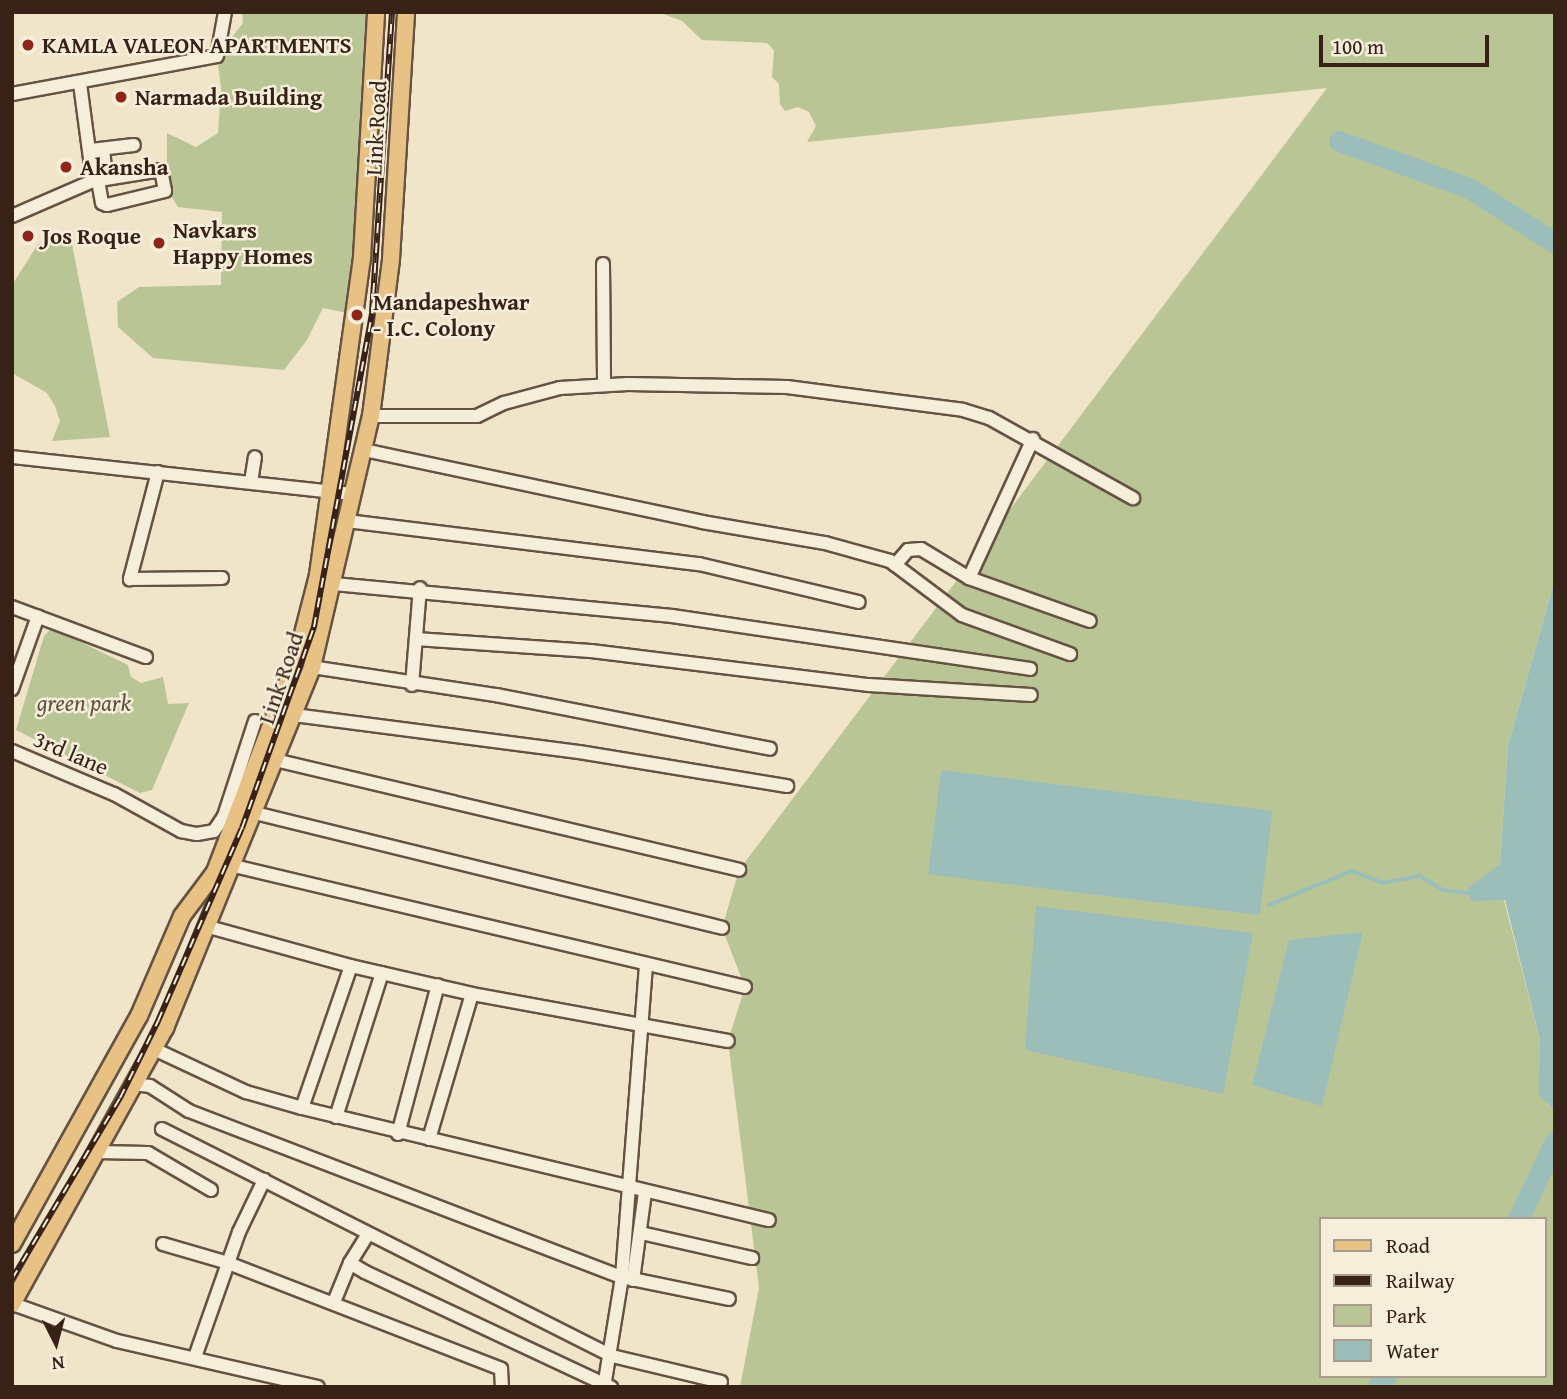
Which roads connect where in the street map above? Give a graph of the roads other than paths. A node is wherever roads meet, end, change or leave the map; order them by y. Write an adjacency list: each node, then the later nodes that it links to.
1 (225, 12): 4 (street)
2 (376, 12): 19 (main road, Link Road)
3 (406, 12): 12 (main road, Link Road)
4 (80, 83): 5 (street); 7 (street)
5 (12, 94)
6 (134, 145): 7 (street)
7 (97, 150): 8 (street)
8 (95, 179): 8 (street); 9 (street)
9 (12, 216)
10 (603, 264): 11 (street)
11 (604, 385): 12 (street); 13 (street)
12 (370, 416): 14 (main road, Link Road)
13 (1033, 439): 21 (street); 25 (street)
14 (364, 450): 20 (main road, Link Road); 23 (street)
15 (12, 457): 17 (street)
16 (258, 457): 18 (street)
17 (158, 472): 18 (street); 24 (street)
18 (254, 482): 19 (street)
19 (328, 490): 20 (street); 74 (main road, Link Road)
20 (353, 494): 22 (main road, Link Road)
21 (1133, 498)
22 (347, 521): 26 (main road, Link Road); 28 (street)
23 (895, 565): 25 (street); 33 (street)
24 (222, 578)
25 (969, 578): 31 (street)
26 (334, 584): 27 (street); 35 (main road, Link Road)
27 (420, 588): 32 (street); 36 (street)
28 (859, 602)
29 (12, 607): 30 (street)
30 (38, 616): 34 (street); 38 (street)
31 (1090, 621)
32 (416, 639): 37 (street); 39 (street)
33 (1070, 654)
34 (146, 657)
35 (313, 667): 37 (street); 40 (main road, Link Road)
36 (1030, 669)
37 (412, 685): 42 (street)
38 (12, 690)
39 (1031, 695)
40 (294, 715): 44 (main road, Link Road); 45 (street)
41 (256, 721): 43 (street, 3rd lane)
42 (769, 749)
43 (12, 751)
44 (275, 760): 46 (main road, Link Road); 48 (street)
45 (787, 786)
46 (255, 813): 47 (main road, Link Road); 50 (street)
47 (234, 866): 49 (main road, Link Road); 51 (street)
48 (739, 870)
49 (209, 927): 52 (street); 59 (main road, Link Road)
50 (722, 928)
51 (646, 964): 55 (street); 57 (street)
52 (351, 967): 53 (street); 61 (street)
53 (382, 973): 54 (street); 62 (street)
54 (438, 985): 56 (street); 64 (street)
55 (745, 987)
56 (472, 993): 57 (street); 65 (street)
57 (639, 1027): 58 (street); 68 (street)
58 (727, 1041)
59 (154, 1049): 60 (main road, Link Road); 61 (street)
60 (134, 1084): 66 (main road, Link Road); 79 (street)
61 (302, 1108): 62 (street)
62 (336, 1118): 64 (street)
63 (162, 1129): 67 (street)
64 (398, 1134): 65 (street)
65 (429, 1139): 68 (street)
66 (96, 1152): 69 (street); 82 (main road, Link Road)
67 (264, 1180): 73 (street); 77 (street)
68 (627, 1189): 70 (street); 79 (street)
69 (211, 1190)
70 (645, 1192): 71 (street); 72 (street)
71 (769, 1220)
72 (641, 1233): 76 (street); 79 (street)
73 (368, 1234): 78 (street); 83 (street)
74 (12, 1244)
75 (163, 1244): 77 (street)
76 (752, 1258)
77 (228, 1262): 81 (street); 84 (street)
78 (350, 1263): 81 (street); 86 (street)
79 (627, 1278): 80 (street); 83 (street)
80 (729, 1299)
81 (334, 1302): 88 (street)
82 (12, 1304): 84 (street)
83 (612, 1356): 85 (street); 86 (street)
84 (195, 1357): 87 (street)
85 (721, 1382)
86 (606, 1386)
87 (318, 1387)
88 (502, 1387)

